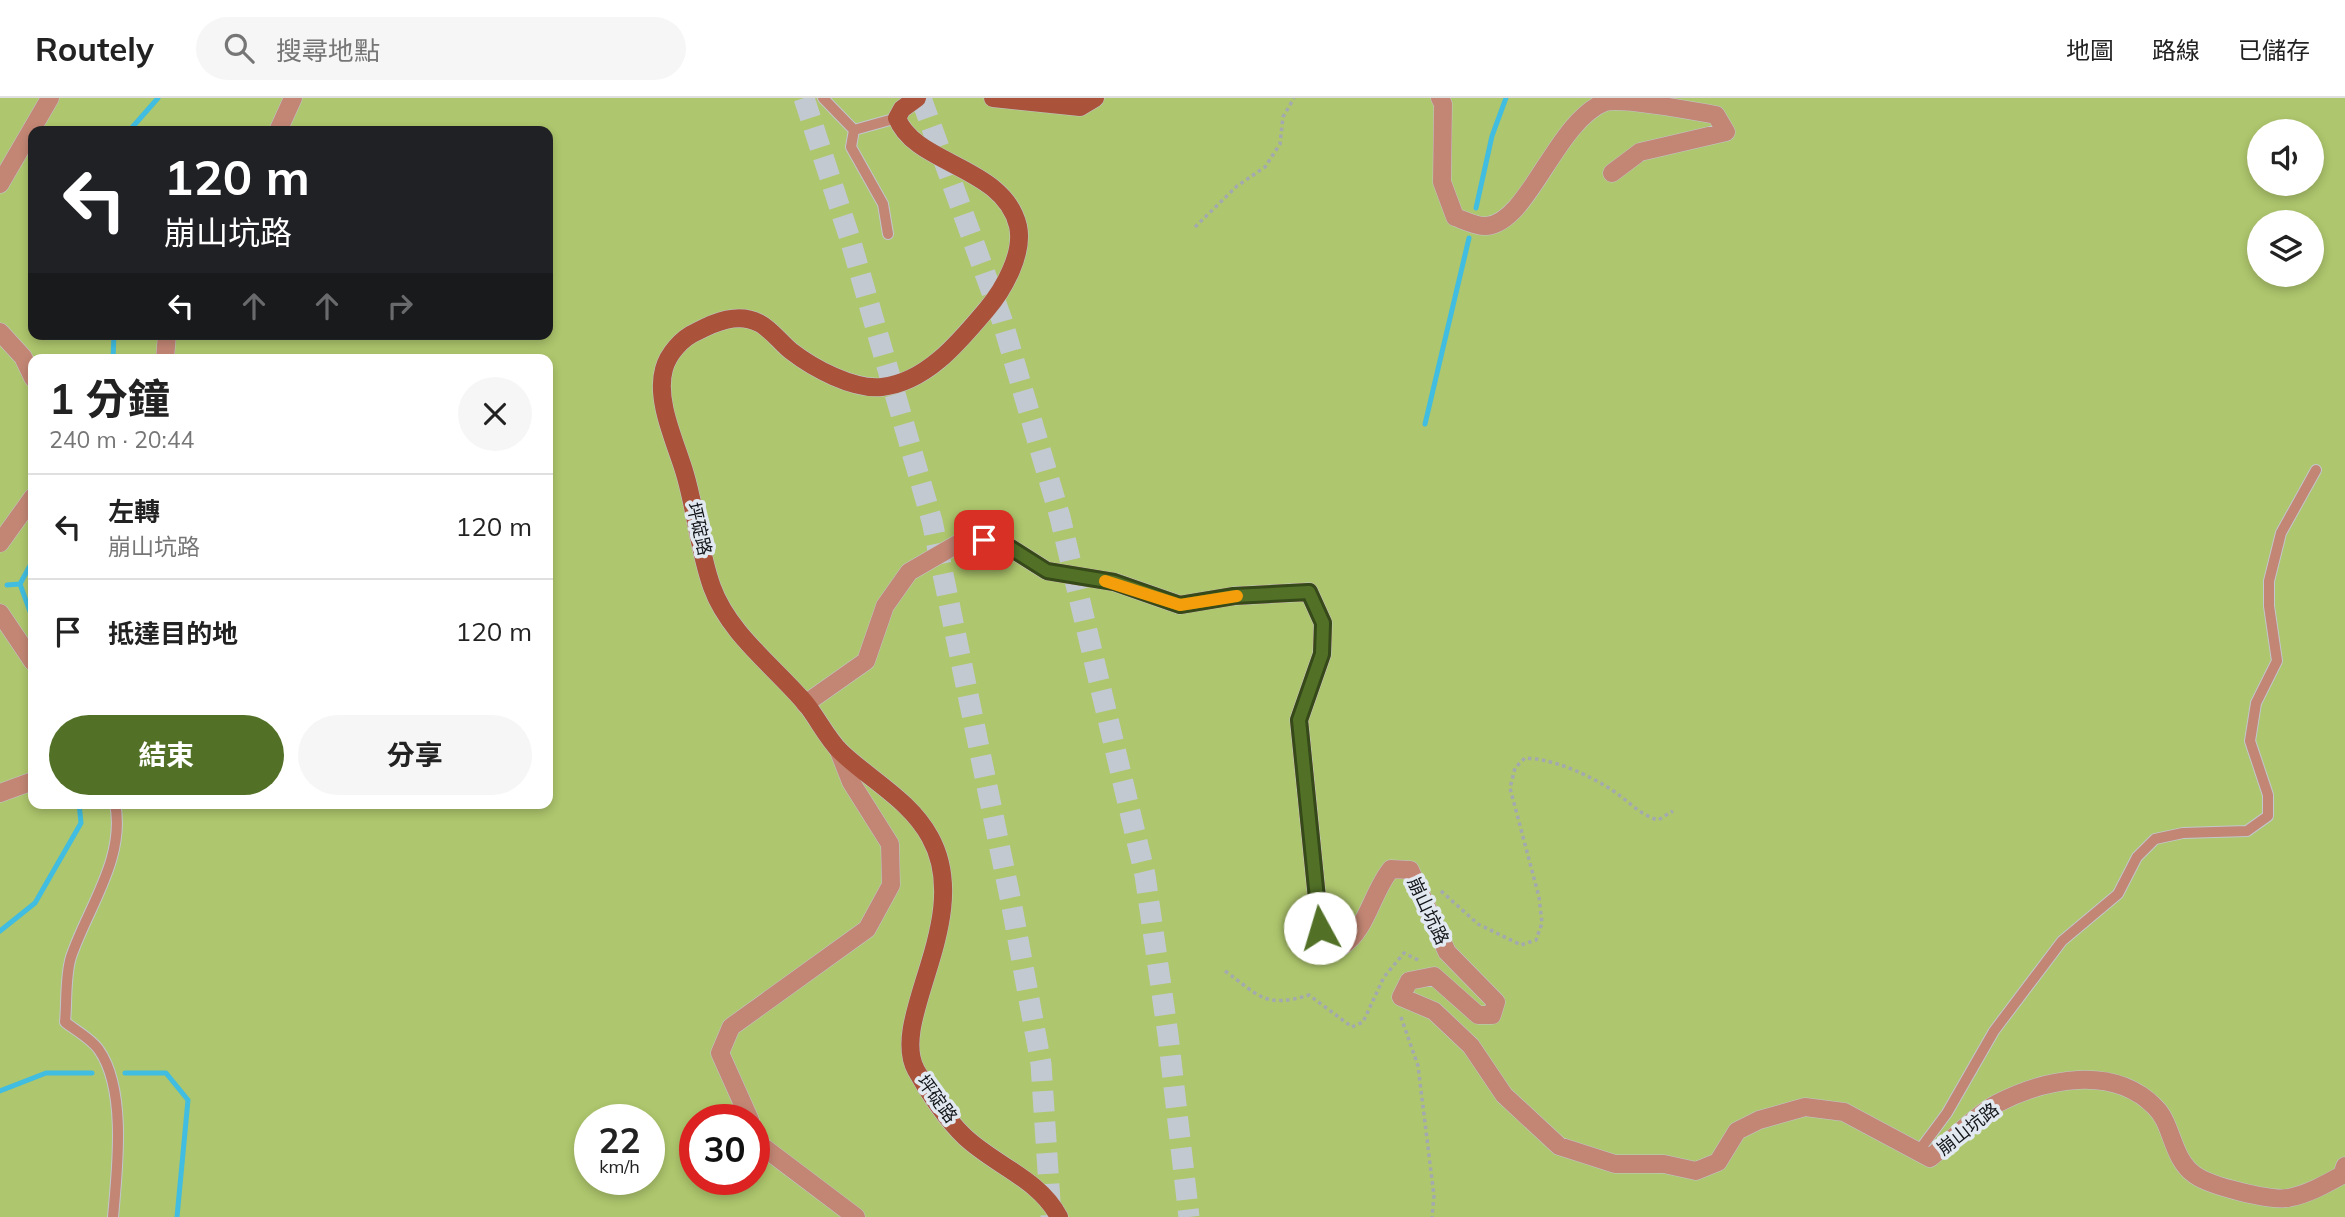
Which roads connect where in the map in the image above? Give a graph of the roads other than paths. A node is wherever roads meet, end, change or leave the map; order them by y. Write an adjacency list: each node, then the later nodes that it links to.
1 (50, 98): 9 (street)
2 (293, 98): 10 (street)
3 (823, 98): 11 (lane)
4 (917, 98): 8 (main road)
5 (993, 98): 6 (main road)
6 (1094, 98)
7 (1440, 98): 13 (street)
8 (897, 118): 11 (lane); 23 (main road, 坪碇路)
9 (34, 126)
10 (280, 126)
11 (854, 130): 15 (lane)
12 (28, 136): 14 (street)
13 (1612, 173)
14 (0, 184)
15 (888, 234)
16 (0, 332): 17 (street)
17 (28, 368)
18 (2316, 470): 30 (lane)
19 (28, 504): 20 (street)
20 (0, 543)
21 (0, 613): 22 (street)
22 (28, 655)
23 (805, 704): 24 (main road, 坪碇路); 30 (street, 崩山坑路)
24 (838, 749): 28 (street); 34 (main road, 坪碇路)
25 (28, 783): 26 (street)
26 (0, 793)
27 (116, 809): 32 (lane)
28 (743, 1104)
29 (770, 1152): 33 (street)
30 (1918, 1152): 31 (street, 崩山坑路)
31 (2345, 1166)
32 (113, 1217)
33 (856, 1217)
34 (1059, 1217)

